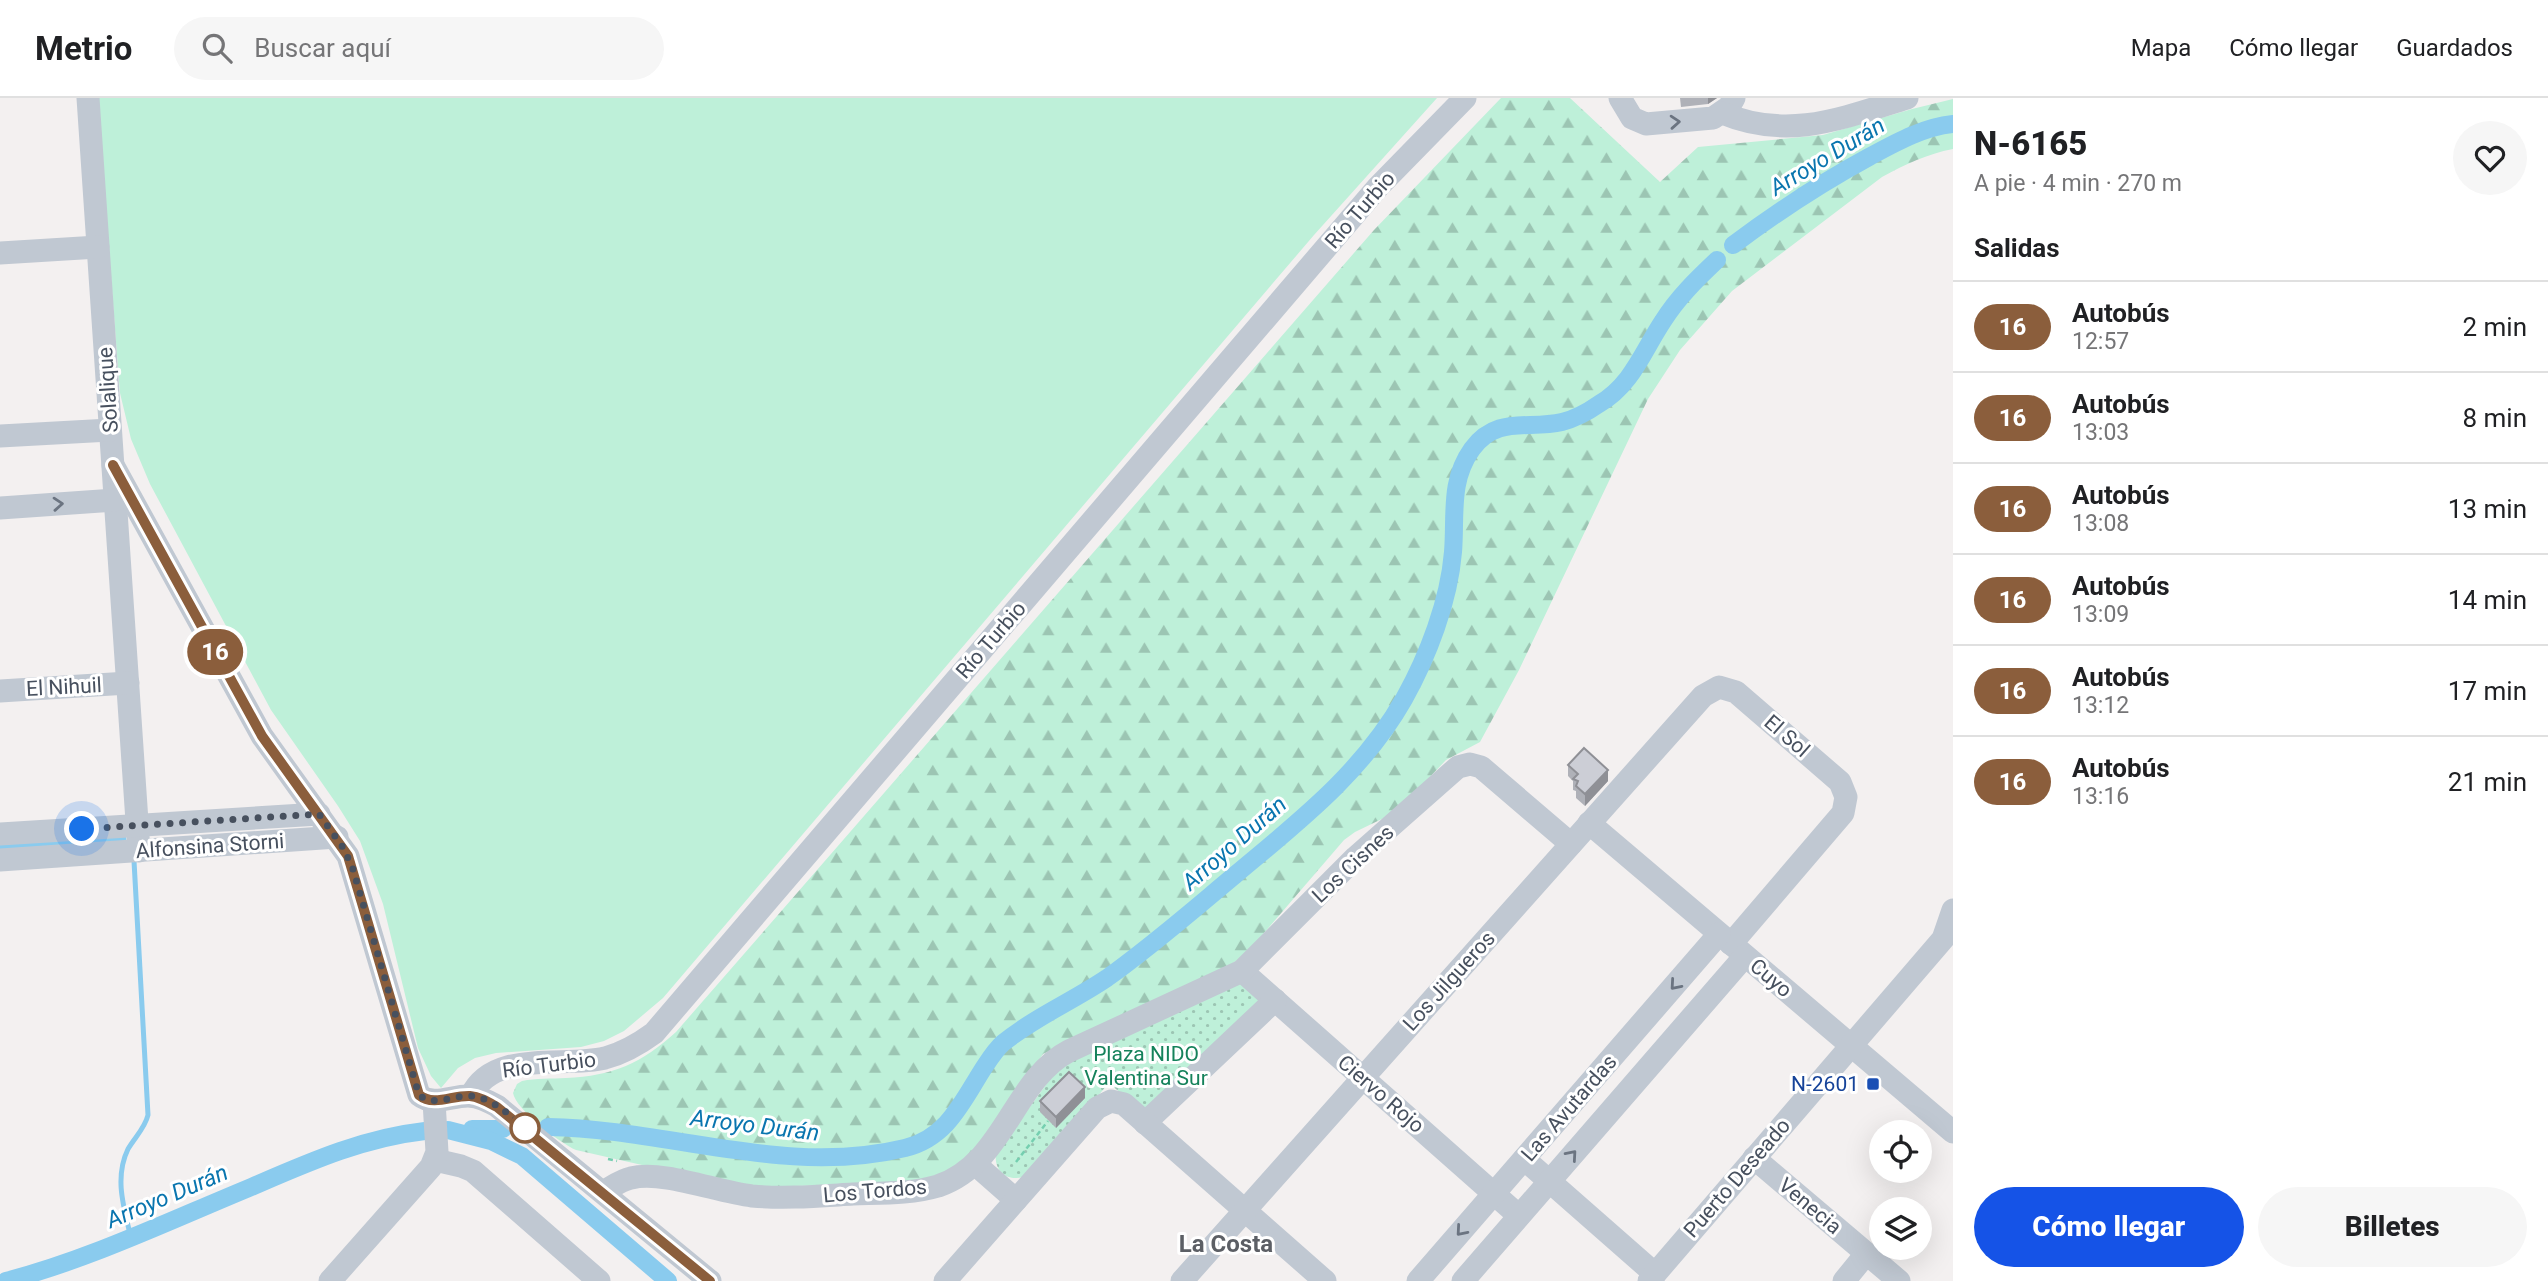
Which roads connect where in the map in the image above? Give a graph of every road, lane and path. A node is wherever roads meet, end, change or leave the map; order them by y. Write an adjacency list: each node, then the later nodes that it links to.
1 (88, 98): 6 (street, Solalique)
2 (1465, 98): 32 (street, Río Turbio)
3 (1620, 98): 5 (street, one-way to 5)
4 (1907, 98): 5 (street)
5 (1728, 106)
6 (98, 247): 7 (street); 8 (street, Solalique)
7 (0, 253)
8 (110, 430): 9 (street); 10 (street, Solalique)
9 (0, 436)
10 (113, 465): 11 (street, Solalique); 17 (street)
11 (115, 500): 12 (street, one-way to 11); 13 (street, Solalique)
12 (0, 508)
13 (128, 683): 15 (street, El Nihuil); 19 (street, Solalique)
14 (1719, 687): 16 (street, El Sol); 18 (street, Los Jilgueros)
15 (0, 691)
16 (1846, 797): 27 (street, Las Avutardas)
17 (319, 814): 19 (street, Alfonsina Storni); 21 (street)
18 (1589, 823): 22 (street, Los Jilgueros); 27 (street, Cuyo)
19 (137, 825): 20 (street, Alfonsina Storni); 23 (street, Solalique)
20 (0, 834)
21 (337, 837): 23 (street, Alfonsina Storni); 33 (street)
22 (1571, 844): 28 (street, Los Cisnes); 31 (street, Los Jilgueros)
23 (139, 851): 24 (street, Alfonsina Storni)
24 (0, 860)
25 (1953, 910): 26 (street, Puerto Deseado)
26 (1948, 943): 30 (street, Puerto Deseado)
27 (1732, 944): 30 (street, Cuyo); 38 (street, Las Avutardas, one-way to 38); 42 (street, Las Avutardas, one-way to 27)
28 (1242, 971): 29 (street, Ciervo Rojo); 41 (street, Los Tordos)
29 (1275, 1000): 31 (street, Ciervo Rojo); 35 (street)
30 (1851, 1046): 36 (street, Cuyo); 37 (street, Puerto Deseado)
31 (1363, 1078): 44 (street, Ciervo Rojo); 46 (street, Los Jilgueros)
32 (471, 1096): 33 (street); 43 (street)
33 (434, 1101): 39 (street)
34 (1048, 1121): 40 (path)
35 (1145, 1123): 45 (street); 46 (street)
36 (1953, 1132)
37 (1754, 1158): 48 (street, Venecia); 49 (street, Puerto Deseado)
38 (1524, 1159): 42 (street); 44 (street, Las Avutardas)
39 (435, 1160): 50 (street); 51 (street)
40 (1016, 1163)
41 (975, 1164): 43 (street, Los Tordos); 45 (street)
42 (1550, 1181): 47 (street, Las Avutardas); 49 (street)
43 (603, 1192): 52 (street)
44 (1494, 1193): 47 (street, Ciervo Rojo); 56 (street, Las Avutardas, one-way to 56)
45 (1016, 1200): 53 (street)
46 (1245, 1211): 54 (street, Los Jilgueros); 55 (street)
47 (1519, 1216): 57 (street, Las Avutardas)
48 (1867, 1254): 58 (street); 59 (street, Venecia)
49 (1652, 1277)
50 (330, 1281)
51 (599, 1281)
52 (710, 1281)
53 (945, 1281)
54 (1182, 1281)
55 (1325, 1281)
56 (1418, 1281)
57 (1463, 1281)
58 (1844, 1281)
59 (1899, 1281)

